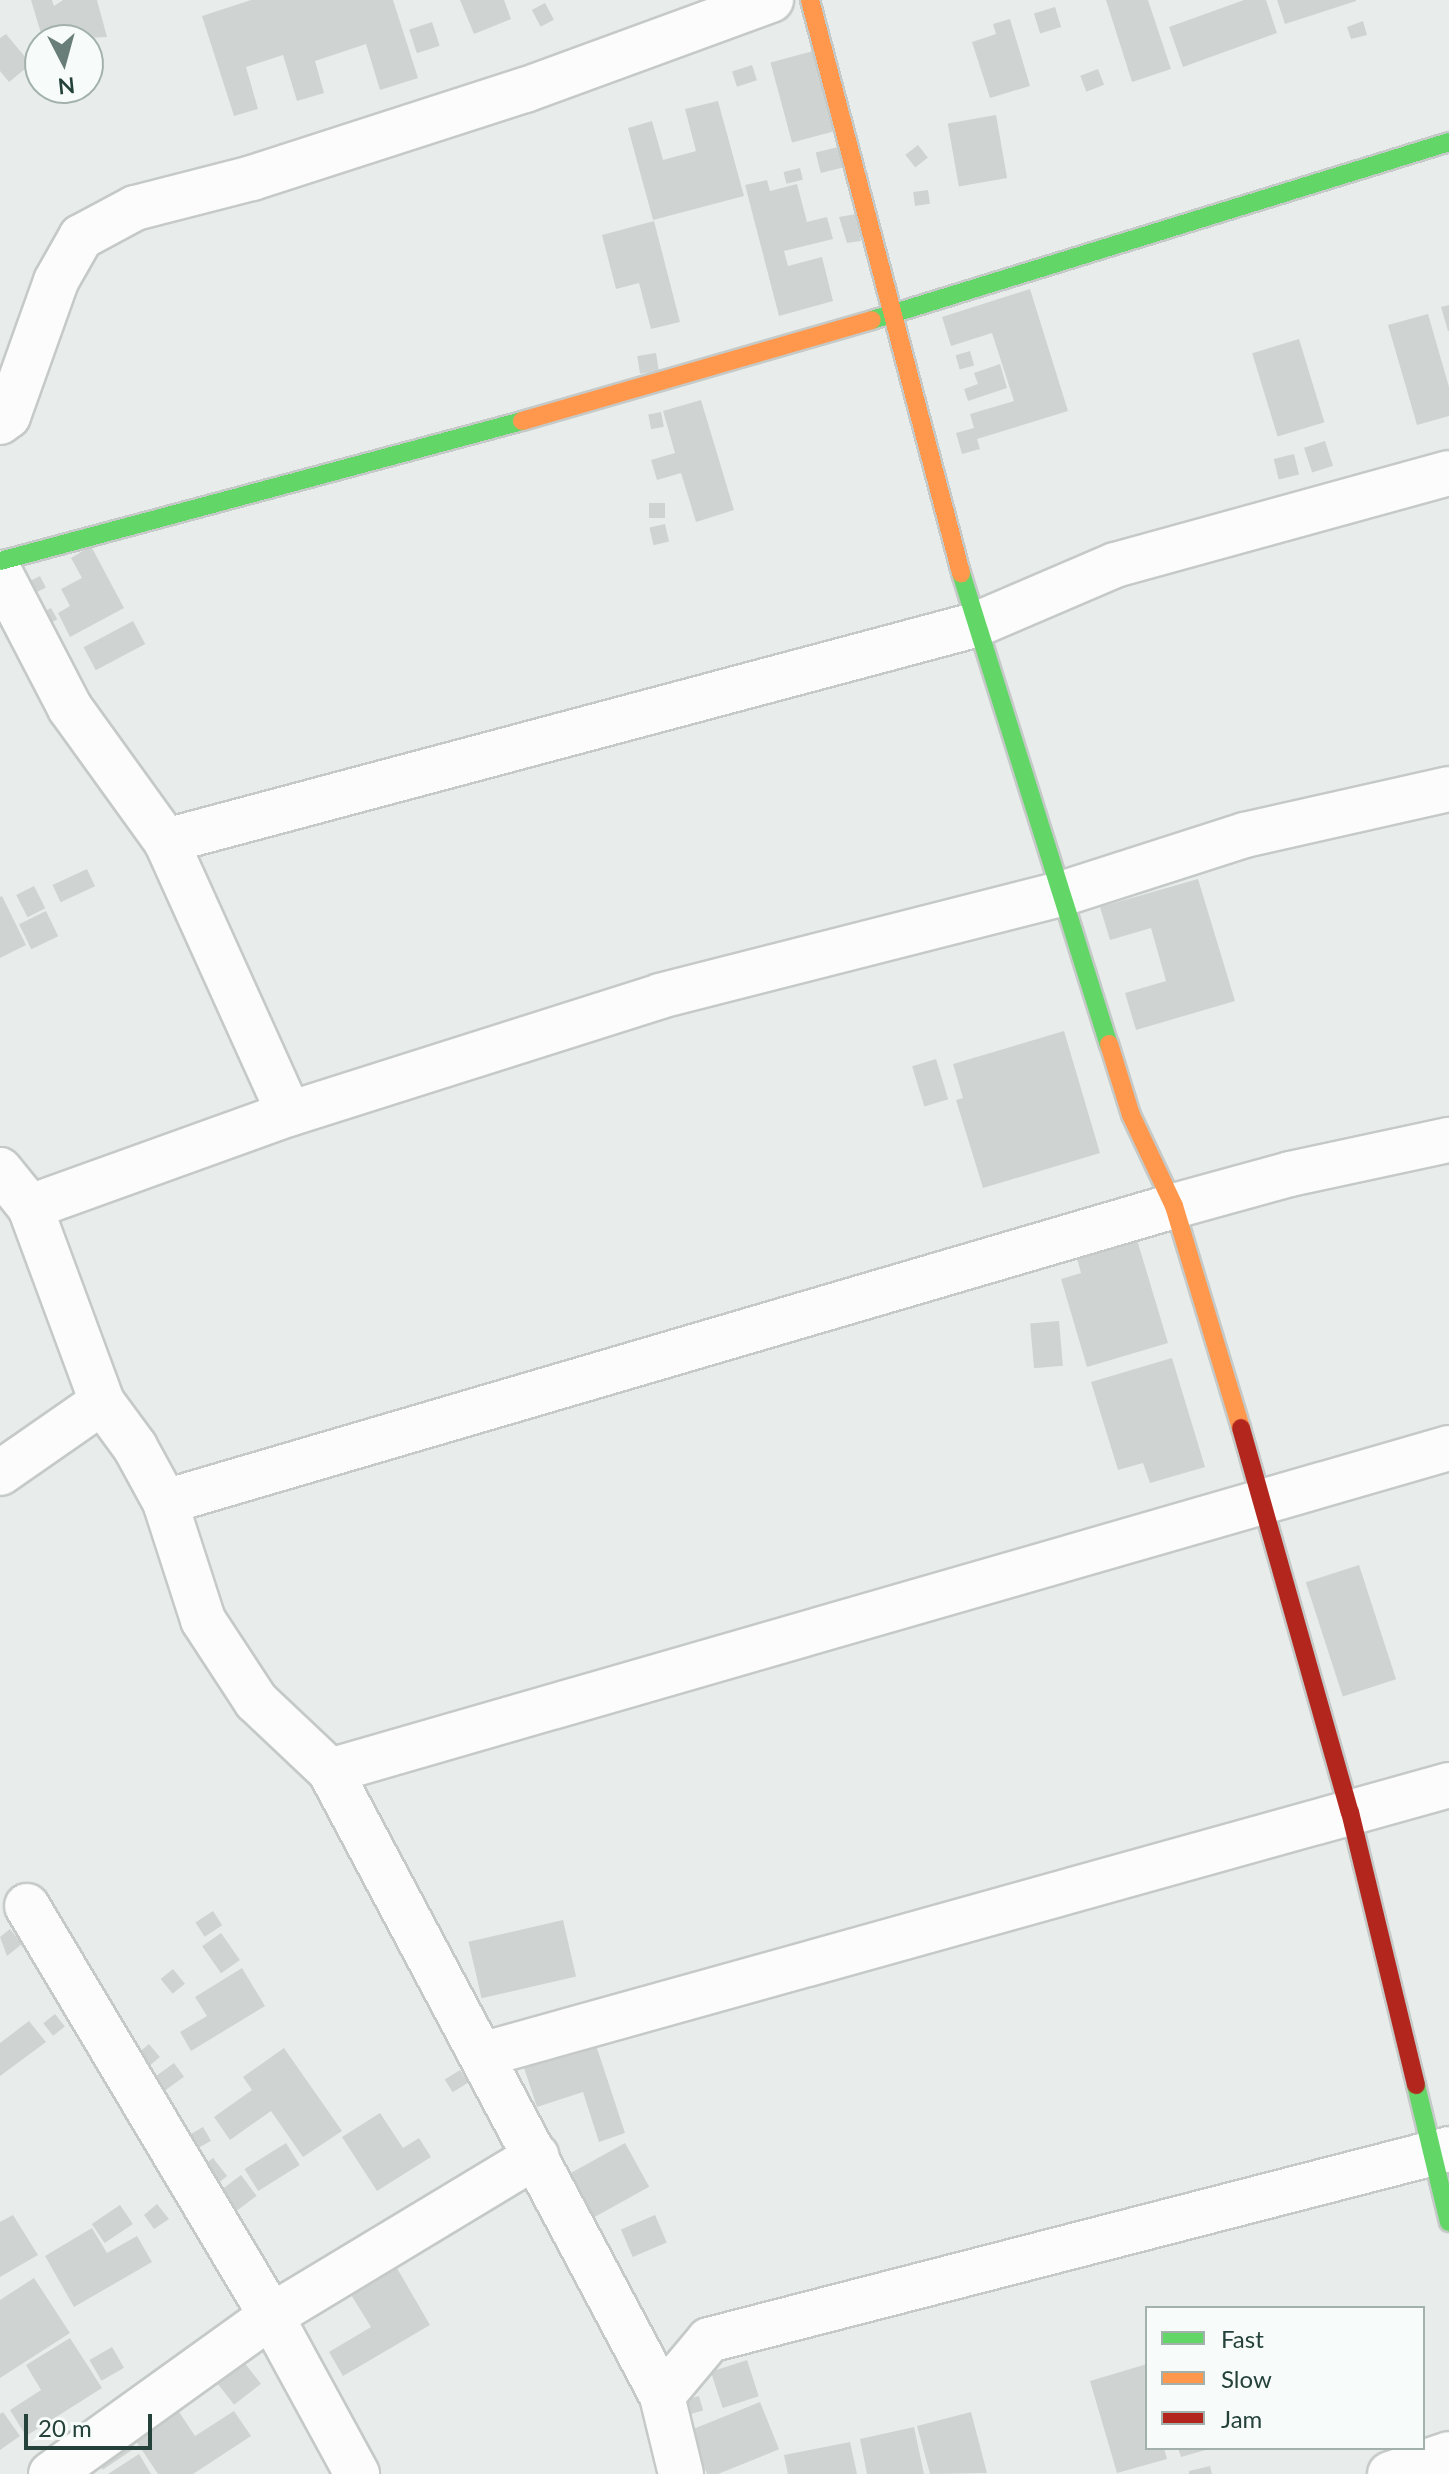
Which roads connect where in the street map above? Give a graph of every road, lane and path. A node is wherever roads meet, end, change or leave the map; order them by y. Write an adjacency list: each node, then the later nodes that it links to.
1 (771, 0): 5 (street)
2 (810, 0): 4 (street)
3 (1449, 142): 4 (street)
4 (891, 314): 7 (street); 9 (street)
5 (0, 422)
6 (1449, 473): 9 (street)
7 (0, 561)
8 (0, 573): 11 (street)
9 (975, 625): 11 (street); 12 (street)
10 (1449, 789): 12 (street)
11 (166, 841): 13 (street)
12 (1061, 894): 13 (street); 16 (street)
13 (289, 1114): 17 (street)
14 (1449, 1140): 16 (street)
15 (0, 1170): 17 (street)
16 (1174, 1206): 21 (street); 22 (street)
17 (30, 1207): 18 (street)
18 (102, 1402): 20 (street); 22 (street)
19 (1449, 1448): 21 (street)
20 (0, 1473)
21 (1263, 1499): 23 (street); 25 (street)
22 (165, 1502): 23 (street)
23 (330, 1771): 27 (street)
24 (1449, 1785): 25 (street)
25 (1350, 1812): 27 (street); 28 (street)
26 (27, 1906): 31 (street)
27 (485, 2054): 29 (street)
28 (1439, 2152): 30 (street); 32 (street)
29 (536, 2156): 31 (street); 32 (street)
30 (1449, 2222)
31 (271, 2316): 34 (street); 35 (street)
32 (662, 2396): 36 (street)
33 (1449, 2454): 37 (street)
34 (51, 2474)
35 (357, 2474)
36 (681, 2474)
37 (1390, 2474)

